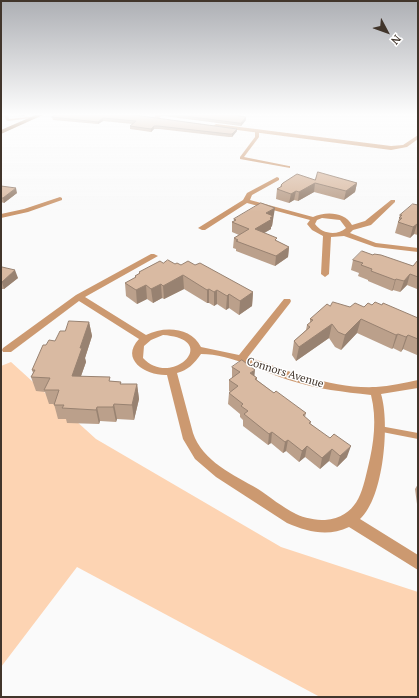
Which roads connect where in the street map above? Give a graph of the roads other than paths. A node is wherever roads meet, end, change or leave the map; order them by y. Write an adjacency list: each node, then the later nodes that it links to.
1 (250, 147): 4 (lane)
2 (380, 147): 3 (street)
3 (403, 147)
4 (289, 167)
5 (277, 179): 7 (street)
6 (60, 199): 9 (street)
7 (246, 201): 10 (street); 11 (street)
8 (393, 201): 12 (street)
9 (1, 216)
10 (314, 219): 12 (street); 13 (street)
11 (202, 228)
12 (347, 230): 13 (street); 14 (street)
13 (327, 234): 16 (street)
14 (418, 250)
15 (154, 256): 17 (street)
16 (325, 274)
17 (79, 297): 19 (street); 20 (street)
18 (287, 301): 22 (street)
19 (146, 339): 21 (street); 23 (street)
20 (7, 350)
21 (196, 350): 22 (street, Connors Avenue); 23 (street)
22 (241, 359): 25 (street, Connors Avenue)
23 (171, 371): 28 (street)
24 (418, 384): 25 (street, Connors Avenue)
25 (375, 391): 26 (street)
26 (380, 429): 27 (lane); 28 (street)
27 (418, 436)
28 (349, 519): 29 (street)
29 (418, 563)

